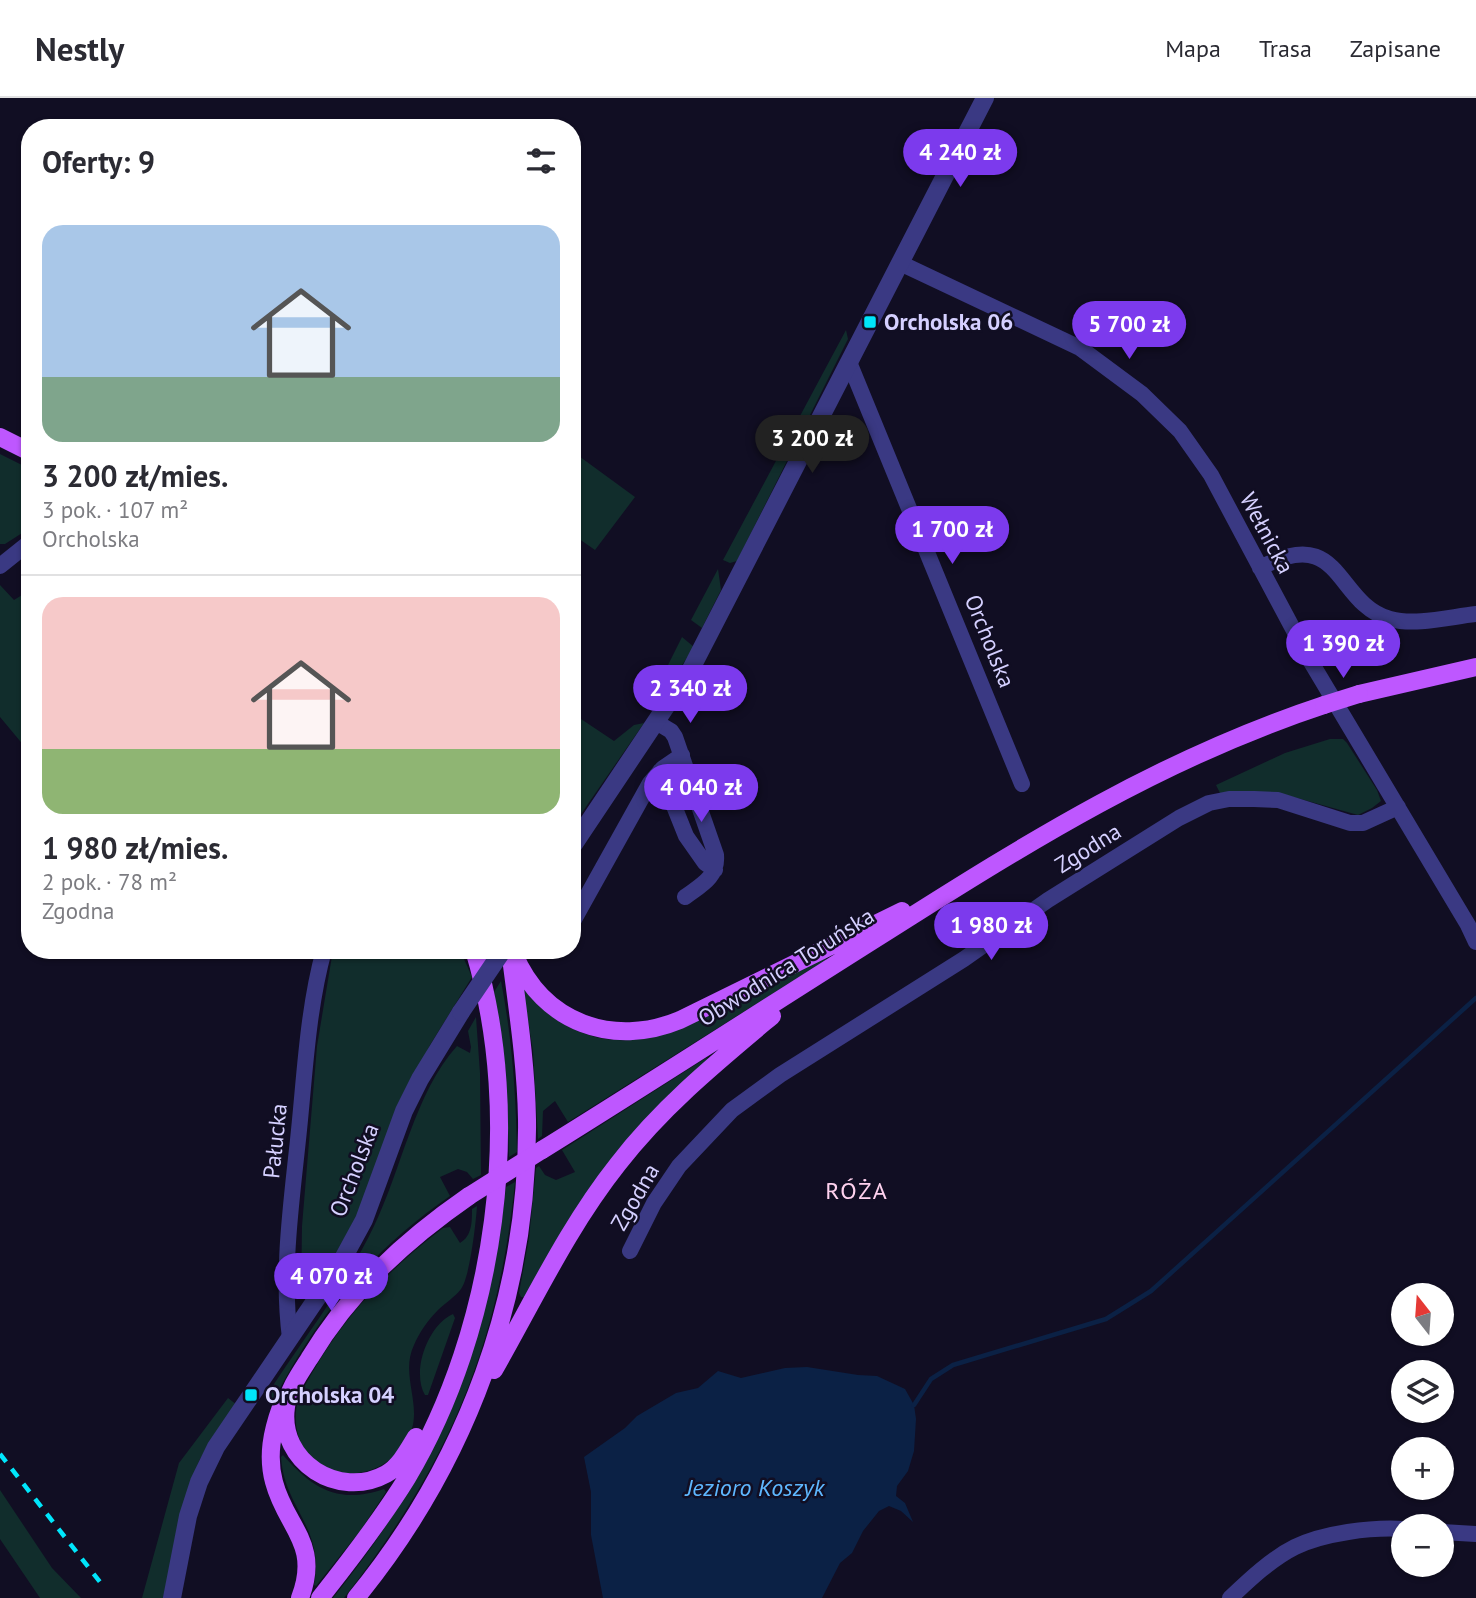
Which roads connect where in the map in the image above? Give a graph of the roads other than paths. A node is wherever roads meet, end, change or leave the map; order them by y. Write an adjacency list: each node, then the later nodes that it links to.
1 (985, 98): 2 (street)
2 (900, 263): 3 (street); 8 (street, Wełnicka)
3 (849, 362): 11 (street); 14 (street, Orcholska)
4 (0, 437): 5 (main road)
5 (21, 448)
6 (21, 549): 7 (street)
7 (0, 566)
8 (1260, 568): 9 (street); 15 (street, Wełnicka)
9 (1476, 614)
10 (1476, 667): 18 (main road, Obwodnica Toruńska, bridge)
11 (656, 722): 12 (street); 16 (street)
12 (682, 755): 13 (street); 17 (street)
13 (660, 771): 17 (street); 20 (street)
14 (1022, 784)
15 (1398, 807): 21 (street, Wełnicka); 28 (street, Zgodna)
16 (581, 834)
17 (715, 870): 19 (street)
18 (975, 876): 22 (main road, Obwodnica Toruńska); 27 (main road)
19 (685, 897)
20 (581, 907)
21 (1476, 942)
22 (861, 948): 31 (main road, Obwodnica Toruńska, bridge); 32 (main road)
23 (322, 959): 29 (street, Pałucka)
24 (476, 959): 30 (main road)
25 (497, 959): 29 (street, Orcholska, bridge)
26 (512, 959): 32 (main road)
27 (516, 959)
28 (630, 1251)
29 (290, 1338): 36 (street, Orcholska)
30 (459, 1361): 31 (main road); 38 (main road)
31 (291, 1389): 37 (main road, Obwodnica Toruńska)
32 (468, 1416): 39 (main road)
33 (1391, 1529): 40 (street)
34 (1454, 1533): 35 (street)
35 (1476, 1534)
36 (172, 1598)
37 (300, 1598)
38 (320, 1598)
39 (356, 1598)
40 (1230, 1598)

